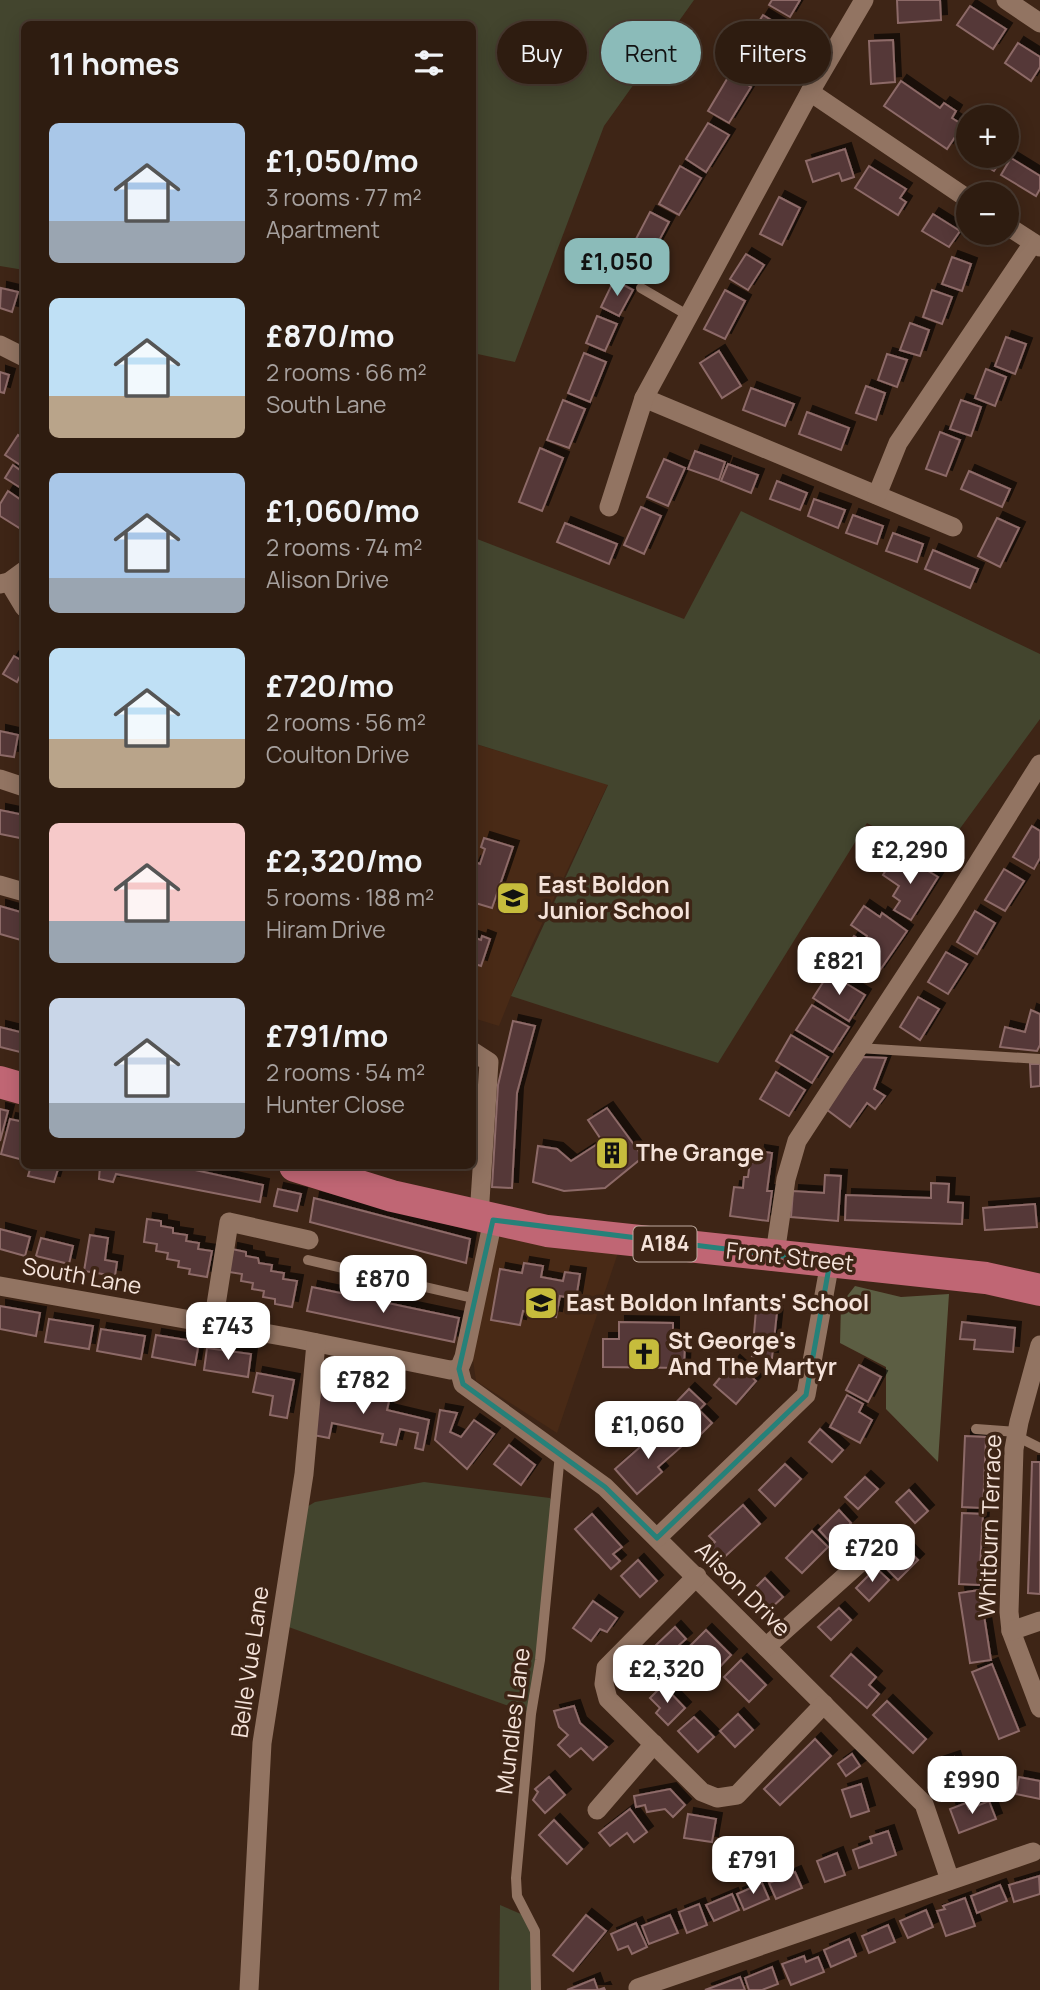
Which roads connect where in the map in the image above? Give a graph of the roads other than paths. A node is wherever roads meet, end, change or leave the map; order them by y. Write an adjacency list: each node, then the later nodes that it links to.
1 (864, 0): 4 (street)
2 (1006, 0): 3 (street)
3 (1040, 23)
4 (810, 92): 5 (street); 9 (street)
5 (956, 191)
6 (1019, 234): 7 (street)
7 (1036, 245): 13 (street)
8 (641, 288): 9 (lane)
9 (689, 316): 12 (street)
10 (0, 345): 11 (street)
11 (21, 356)
12 (644, 398): 13 (street); 14 (street)
13 (877, 495): 15 (street)
14 (609, 506)
15 (953, 527)
16 (11, 579): 17 (street)
17 (21, 601)
18 (1040, 764): 23 (street)
19 (0, 779): 20 (street)
20 (21, 786)
21 (0, 885): 22 (street)
22 (21, 891)
23 (858, 1048): 25 (lane); 32 (street)
24 (476, 1054): 28 (street)
25 (1040, 1059)
26 (0, 1082): 27 (main road)
27 (21, 1088)
28 (479, 1102): 30 (street)
29 (305, 1169): 30 (main road, Front Street / A184)
30 (486, 1218): 32 (main road, Front Street / A184); 37 (street)
31 (309, 1240): 38 (street)
32 (775, 1254): 34 (main road, Front Street / A184)
33 (308, 1260): 37 (lane)
34 (830, 1262): 36 (main road, Front Street / A184); 47 (street)
35 (0, 1286): 38 (street, South Lane)
36 (1040, 1290)
37 (477, 1298): 41 (street)
38 (213, 1324): 39 (street, South Lane)
39 (316, 1343): 41 (street, South Lane); 59 (street, Belle Vue Lane)
40 (1040, 1345): 43 (street, Whitburn Terrace)
41 (458, 1369): 45 (street, Alison Drive)
42 (976, 1429): 43 (lane)
43 (1017, 1434): 44 (lane); 50 (street, Whitburn Terrace)
44 (1040, 1448)
45 (560, 1453): 47 (street, Alison Drive); 60 (lane, Mundles Lane)
46 (890, 1536): 51 (street)
47 (657, 1538): 48 (street, Alison Drive)
48 (697, 1576): 51 (street, Alison Drive); 54 (street)
49 (1040, 1621): 50 (street)
50 (1011, 1631): 53 (street, Whitburn Terrace)
51 (766, 1647): 52 (street, Alison Drive)
52 (824, 1704): 54 (street); 57 (street, Alison Drive)
53 (1040, 1708)
54 (654, 1744): 55 (street)
55 (597, 1810)
56 (1033, 1852): 57 (street)
57 (950, 1880): 58 (street)
58 (638, 1988)
59 (249, 1990)
60 (536, 1990)

